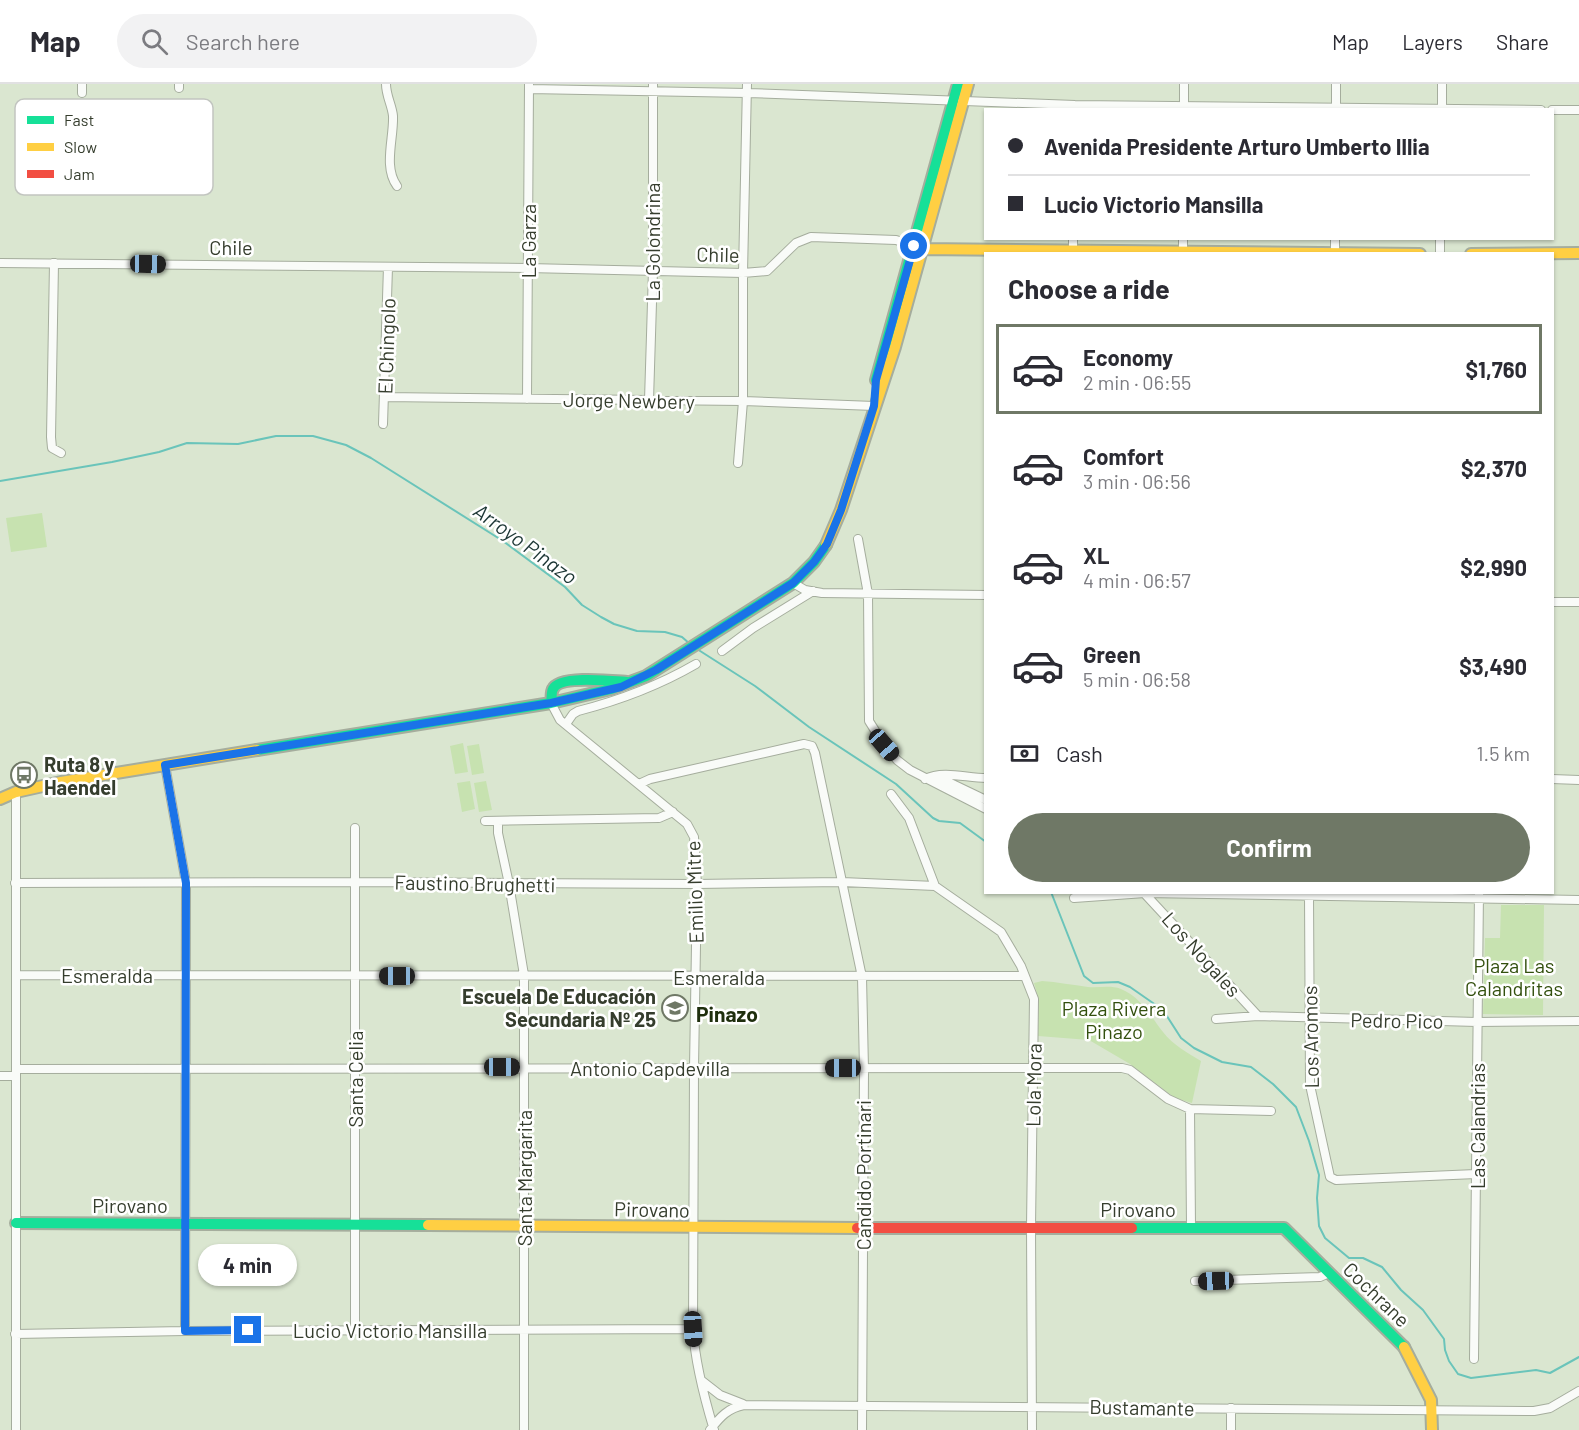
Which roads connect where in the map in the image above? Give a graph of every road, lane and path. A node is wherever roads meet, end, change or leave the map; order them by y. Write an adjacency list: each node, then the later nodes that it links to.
1 (386, 84): 18 (street)
2 (747, 84): 10 (street)
3 (958, 84): 11 (street)
4 (968, 84): 11 (street)
5 (1184, 84): 13 (street)
6 (1336, 84): 14 (street)
7 (1442, 84): 15 (street)
8 (529, 87): 9 (street); 28 (street, La Garza)
9 (653, 88): 10 (street); 29 (street, La Golondrina)
10 (747, 93): 11 (street); 30 (street)
11 (958, 101): 12 (street); 21 (street)
12 (1075, 107): 13 (street)
13 (1184, 108): 14 (street)
14 (1336, 108)
15 (1442, 108)
16 (1554, 110): 17 (street)
17 (1579, 110)
18 (397, 186)
19 (1183, 240): 22 (street)
20 (1073, 244): 21 (street, Chile); 22 (street, Chile)
21 (918, 247): 30 (street, Chile); 35 (street)
22 (1183, 252)
23 (1554, 253): 24 (street)
24 (1579, 253)
25 (0, 263): 26 (street, Chile)
26 (54, 263): 27 (street, Chile); 37 (street)
27 (388, 267): 28 (street, Chile); 31 (street, El Chingolo)
28 (528, 268): 29 (street, Chile); 32 (street, La Garza)
29 (653, 270): 30 (street, Chile); 33 (street, La Golondrina)
30 (743, 273): 34 (street)
31 (384, 397): 32 (street, Jorge Newbery); 36 (street, El Chingolo)
32 (527, 399): 33 (street, Jorge Newbery)
33 (649, 400): 34 (street, Jorge Newbery)
34 (743, 401): 35 (street, Jorge Newbery); 38 (street)
35 (874, 406): 40 (street)
36 (383, 424)
37 (61, 453)
38 (738, 463)
39 (858, 538): 42 (street)
40 (793, 583): 41 (street); 48 (street)
41 (813, 591): 42 (street); 46 (street)
42 (868, 594): 43 (street); 54 (street)
43 (984, 595)
44 (1554, 602): 45 (street)
45 (1579, 602)
46 (722, 651)
47 (696, 664): 50 (street)
48 (634, 682): 49 (street); 49 (street)
49 (551, 703): 50 (street, Emilio Mitre); 51 (street)
50 (566, 724): 57 (street, Emilio Mitre)
51 (165, 765): 58 (street); 70 (street)
52 (936, 775): 53 (street); 54 (street); 61 (street)
53 (984, 778)
54 (924, 779): 62 (street)
55 (1554, 779): 56 (street)
56 (1579, 780)
57 (639, 784): 63 (street, Emilio Mitre); 68 (street, Candido Portinari)
58 (16, 792): 60 (street); 69 (street)
59 (891, 794): 73 (street)
60 (1, 797)
61 (984, 799)
62 (984, 808)
63 (673, 812): 65 (street); 72 (street, Emilio Mitre)
64 (484, 821): 65 (street)
65 (498, 821): 71 (street, Santa Margarita)
66 (355, 828): 67 (street, Santa Celia)
67 (356, 882): 70 (street, Faustino Brughetti); 71 (street, Faustino Brughetti); 83 (street, Santa Celia)
68 (842, 882): 72 (street, Faustino Brughetti); 73 (street, Faustino Brughetti); 86 (street, Candido Portinari)
69 (15, 883): 70 (street, Faustino Brughetti); 80 (street)
70 (186, 883): 81 (street)
71 (509, 884): 72 (street, Faustino Brughetti); 82 (street, Santa Margarita)
72 (697, 884): 85 (street, Emilio Mitre)
73 (935, 886): 84 (street, Lola Mora)
74 (1130, 894): 78 (street)
75 (1145, 894): 87 (street, Los Nogales)
76 (1309, 894): 77 (street); 88 (street, Los Aromos)
77 (1479, 895): 79 (street); 91 (street, Las Calandrias)
78 (1074, 898)
79 (1579, 900)
80 (17, 975): 81 (street, Esmeralda); 98 (street)
81 (186, 975): 83 (street, Esmeralda); 92 (street)
82 (524, 975): 83 (street, Esmeralda); 85 (street, Esmeralda); 94 (street, Santa Margarita)
83 (355, 976): 93 (street, Santa Celia)
84 (1024, 976): 86 (street, Esmeralda); 96 (street, Lola Mora)
85 (696, 977): 86 (street, Esmeralda); 95 (street, Emilio Mitre)
86 (862, 977): 97 (street, Candido Portinari)
87 (1258, 1016): 88 (street, Pedro Pico); 89 (street, Pedro Pico)
88 (1309, 1018): 91 (street, Pedro Pico); 102 (street, Los Aromos)
89 (1216, 1019)
90 (1579, 1021): 91 (street, Pedro Pico)
91 (1477, 1022): 102 (street, Las Calandrias)
92 (186, 1067): 93 (street, Antonio Capdevilla); 98 (street, Antonio Capdevilla); 104 (street)
93 (355, 1067): 94 (street, Antonio Capdevilla); 105 (street, Santa Celia)
94 (524, 1067): 95 (street, Antonio Capdevilla); 106 (street, Santa Margarita)
95 (694, 1068): 97 (street, Antonio Capdevilla); 110 (street, Emilio Mitre)
96 (1033, 1068): 97 (street, Antonio Capdevilla); 100 (street, Antonio Capdevilla); 108 (street, Lola Mora)
97 (864, 1069): 107 (street, Candido Portinari)
98 (16, 1072): 99 (street, Antonio Capdevilla); 103 (street)
99 (0, 1076)
100 (1190, 1109): 101 (street, Antonio Capdevilla); 109 (street)
101 (1271, 1111)
102 (1476, 1174): 119 (street, Las Calandrias)
103 (16, 1223): 104 (street, Pirovano); 118 (street)
104 (184, 1223): 105 (street, Pirovano); 117 (street)
105 (355, 1225): 106 (street, Pirovano); 116 (street, Santa Celia)
106 (524, 1226): 110 (street, Pirovano); 114 (street, Santa Margarita)
107 (862, 1227): 108 (street, Pirovano); 110 (street, Pirovano); 123 (street, Candido Portinari)
108 (1030, 1227): 109 (street, Pirovano); 124 (street, Lola Mora)
109 (1191, 1227): 111 (street, Pirovano)
110 (694, 1228): 115 (street, Emilio Mitre)
111 (1288, 1229): 112 (street, Cochrane)
112 (1329, 1274): 113 (street); 126 (street, Cochrane)
113 (1195, 1281)
114 (524, 1329): 115 (street, Lucio Victorio Mansilla); 116 (street, Lucio Victorio Mansilla); 129 (street, Santa Margarita)
115 (693, 1329): 120 (street, Emilio Mitre)
116 (355, 1330): 117 (street, Lucio Victorio Mansilla)
117 (185, 1331): 118 (street, Lucio Victorio Mansilla)
118 (15, 1334): 128 (street)
119 (1474, 1359)
120 (701, 1381): 122 (street); 127 (street, Emilio Mitre)
121 (1579, 1391): 126 (street, Bustamante)
122 (744, 1405): 123 (street, Bustamante); 127 (street)
123 (861, 1406): 124 (street, Bustamante); 130 (street, Candido Portinari)
124 (1032, 1406): 125 (street, Bustamante); 131 (street, Lola Mora)
125 (1231, 1408): 126 (street, Bustamante); 132 (street)
126 (1432, 1409): 133 (street, Cochrane)
127 (713, 1429)
128 (16, 1430)
129 (524, 1430)
130 (862, 1430)
131 (1032, 1430)
132 (1231, 1430)
133 (1432, 1430)

